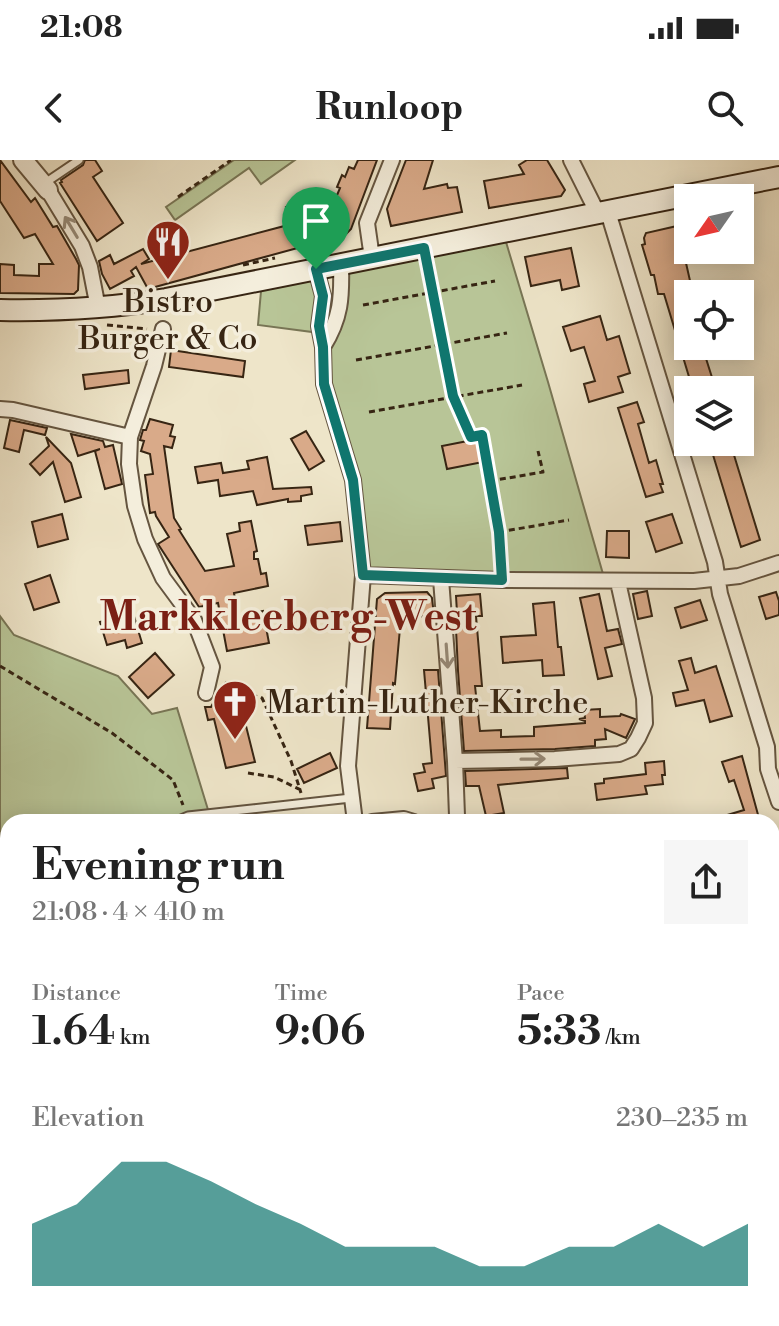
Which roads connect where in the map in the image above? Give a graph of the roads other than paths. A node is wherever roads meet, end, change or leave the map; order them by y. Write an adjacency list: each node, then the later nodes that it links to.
1 (23, 160): 6 (street)
2 (79, 160): 6 (lane)
3 (392, 160): 8 (street)
4 (571, 160): 7 (street)
5 (779, 177): 7 (main road)
6 (46, 187): 12 (street, one-way to 6)
7 (603, 213): 8 (main road); 19 (street)
8 (372, 258): 9 (main road)
9 (341, 264): 10 (main road); 14 (street)
10 (316, 269): 12 (main road); 14 (street)
11 (0, 310): 12 (main road)
12 (98, 316)
13 (163, 329): 16 (street)
14 (323, 347): 18 (street)
15 (0, 409): 16 (street)
16 (130, 437): 22 (street)
17 (779, 563): 19 (street)
18 (363, 575): 20 (street); 24 (street)
19 (718, 578): 21 (street); 25 (street)
20 (441, 579): 21 (street); 23 (street, one-way to 23)
21 (618, 582): 23 (street, one-way to 21)
22 (206, 693)
23 (455, 761): 28 (street)
24 (351, 798): 26 (lane); 27 (street)
25 (779, 802)
26 (205, 814)
27 (354, 814)
28 (457, 814)

